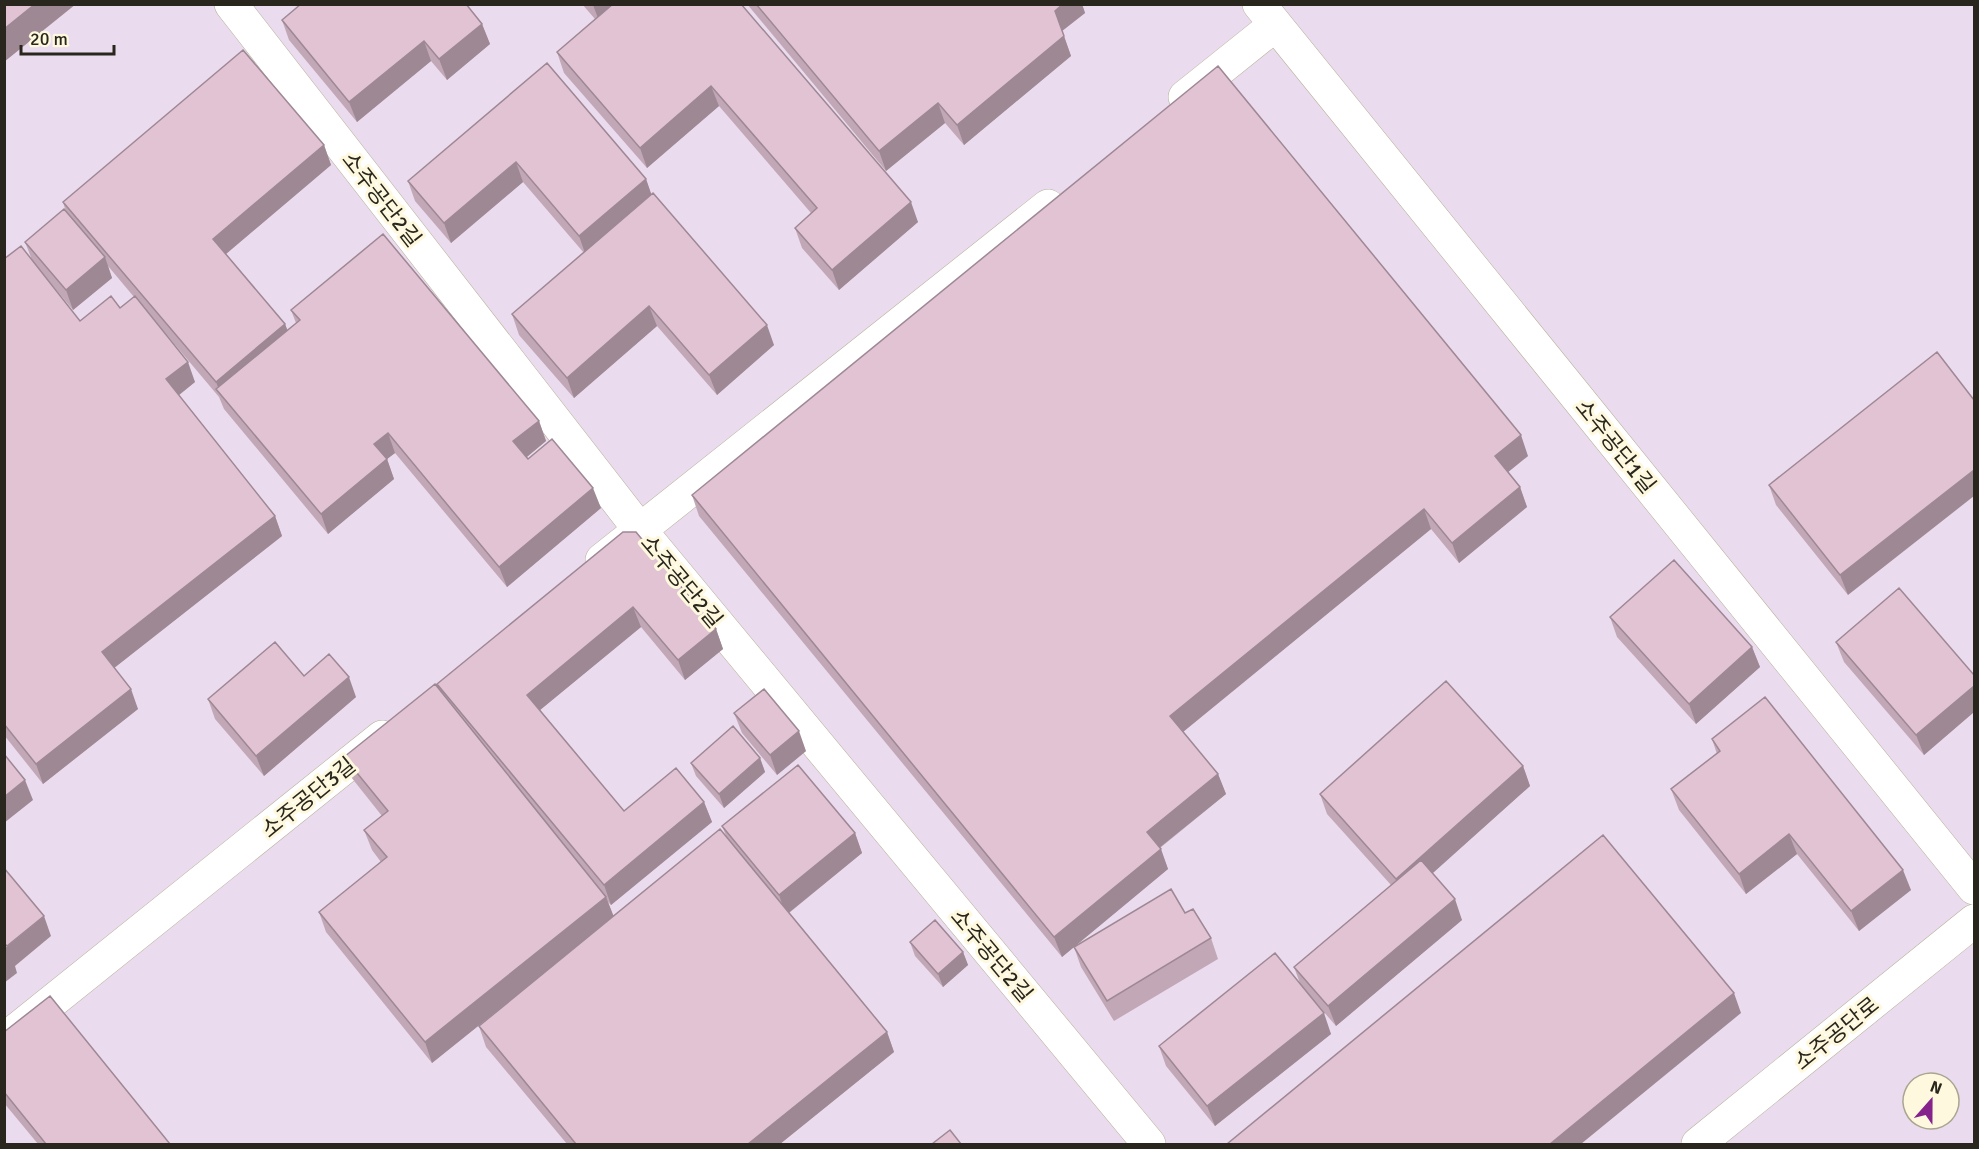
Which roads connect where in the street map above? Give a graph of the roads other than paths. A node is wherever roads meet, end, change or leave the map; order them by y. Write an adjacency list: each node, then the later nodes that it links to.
1 (231, 4): 5 (street, 소주공단2길)
2 (1267, 15): 3 (street); 8 (street, 소주공단1길)
3 (1163, 114)
4 (1070, 189): 5 (street)
5 (640, 530): 6 (street); 11 (street, 소주공단2길)
6 (584, 575)
7 (406, 718): 10 (street, 소주공단3길)
8 (1974, 888)
9 (1974, 921): 12 (street, 소주공단로)
10 (4, 1040)
11 (1149, 1144)
12 (1698, 1144)

